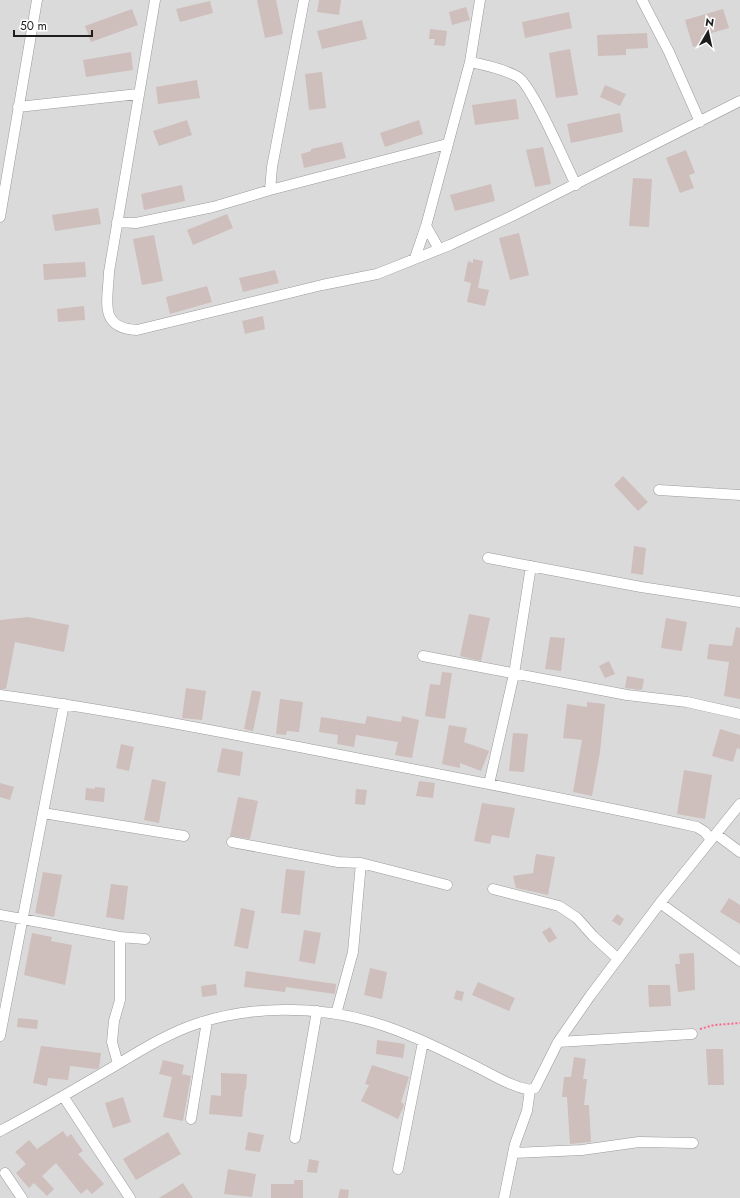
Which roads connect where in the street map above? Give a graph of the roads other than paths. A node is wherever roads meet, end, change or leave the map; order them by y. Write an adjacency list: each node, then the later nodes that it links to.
1 (37, 0): 9 (street)
2 (155, 0): 7 (street)
3 (304, 0): 13 (street)
4 (480, 0): 6 (street)
5 (642, 0): 10 (street)
6 (470, 62): 11 (street); 12 (street)
7 (138, 94): 9 (street); 15 (street)
8 (740, 101): 10 (street)
9 (18, 107): 14 (street)
10 (700, 122): 12 (street)
11 (448, 144): 13 (street); 16 (street)
12 (576, 185): 17 (street)
13 (270, 190): 15 (street)
14 (0, 217)
15 (117, 222): 18 (street)
16 (426, 226): 17 (street); 18 (street)
17 (440, 249): 18 (street)
18 (415, 258)
19 (659, 490): 20 (street)
20 (740, 495)
21 (488, 558): 22 (street)
22 (531, 566): 23 (street); 25 (street)
23 (740, 602)
24 (423, 656): 25 (street)
25 (514, 674): 28 (street); 29 (street)
26 (0, 695): 27 (street)
27 (64, 704): 29 (street); 31 (street)
28 (740, 714)
29 (489, 784): 33 (street)
30 (740, 804): 33 (street)
31 (44, 813): 32 (street); 41 (street)
32 (184, 836)
33 (714, 837): 35 (street); 39 (street)
34 (232, 842): 36 (street)
35 (740, 852)
36 (361, 864): 37 (street); 47 (street)
37 (447, 885)
38 (493, 889): 45 (street)
39 (660, 902): 44 (street); 45 (street)
40 (0, 915): 41 (street)
41 (23, 919): 42 (street); 50 (street)
42 (120, 937): 43 (street); 53 (street)
43 (145, 939)
44 (739, 958)
45 (618, 959): 52 (street)
46 (317, 1011): 47 (street); 48 (street); 58 (street)
47 (336, 1014): 51 (street)
48 (208, 1021): 53 (street); 56 (street)
49 (692, 1034): 52 (street)
50 (0, 1036)
51 (423, 1042): 54 (street); 61 (street)
52 (558, 1042): 54 (street)
53 (118, 1064): 55 (street)
54 (530, 1090): 60 (street)
55 (63, 1096): 57 (street); 63 (street)
56 (191, 1119)
57 (0, 1131)
58 (295, 1138)
59 (693, 1143): 60 (street)
60 (513, 1153): 66 (street)
61 (398, 1169)
62 (5, 1173): 64 (street)
63 (128, 1195): 65 (street)
64 (22, 1198)
65 (117, 1198)
66 (504, 1198)

